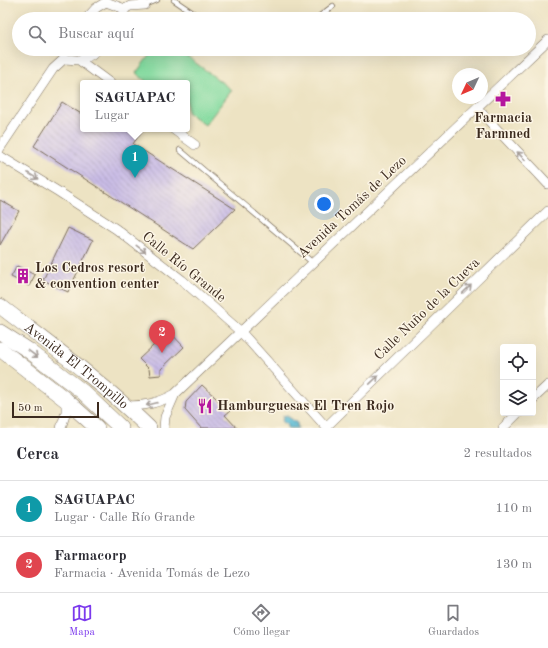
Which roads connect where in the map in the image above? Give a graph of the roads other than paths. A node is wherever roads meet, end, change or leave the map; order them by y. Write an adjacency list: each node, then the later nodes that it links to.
1 (157, 0): 3 (lane)
2 (174, 0): 8 (lane)
3 (145, 5): 5 (street)
4 (333, 6): 9 (lane)
5 (125, 9): 6 (street); 7 (street)
6 (92, 12)
7 (124, 12)
8 (192, 12)
9 (325, 12)
10 (548, 40): 11 (street, Avenida Tomás de Lezo)
11 (536, 51)
12 (89, 56): 15 (street)
13 (531, 56): 17 (street, Avenida Tomás de Lezo)
14 (64, 59): 15 (street); 20 (street)
15 (79, 60): 16 (street)
16 (106, 80)
17 (477, 108): 23 (street, one-way to 17); 25 (street, Avenida Tomás de Lezo)
18 (177, 132): 19 (street)
19 (195, 145)
20 (0, 148)
21 (180, 150): 25 (lane)
22 (0, 156): 28 (street, Calle Río Grande, one-way to 28)
23 (548, 184)
24 (548, 211): 36 (street, Calle Nuño de la Cueva, one-way to 24)
25 (313, 263): 28 (street, Avenida Tomás de Lezo)
26 (0, 306): 34 (main road, Avenida El Trompillo)
27 (0, 332): 39 (main road, Avenida El Trompillo, one-way to 39)
28 (241, 332): 31 (street, Avenida Tomás de Lezo); 36 (street, Calle Río Grande)
29 (0, 350): 33 (main road)
30 (548, 385): 32 (street)
31 (175, 394): 34 (street, Avenida Tomás de Lezo, one-way to 34); 41 (street, Avenida Tomás de Lezo)
32 (536, 396)
33 (66, 400): 37 (street); 38 (main road)
34 (126, 406): 40 (main road, Avenida El Trompillo)
35 (515, 416): 42 (street)
36 (326, 427)
37 (61, 428)
38 (97, 428)
39 (121, 428)
40 (149, 428)
41 (164, 428)
42 (503, 428)

